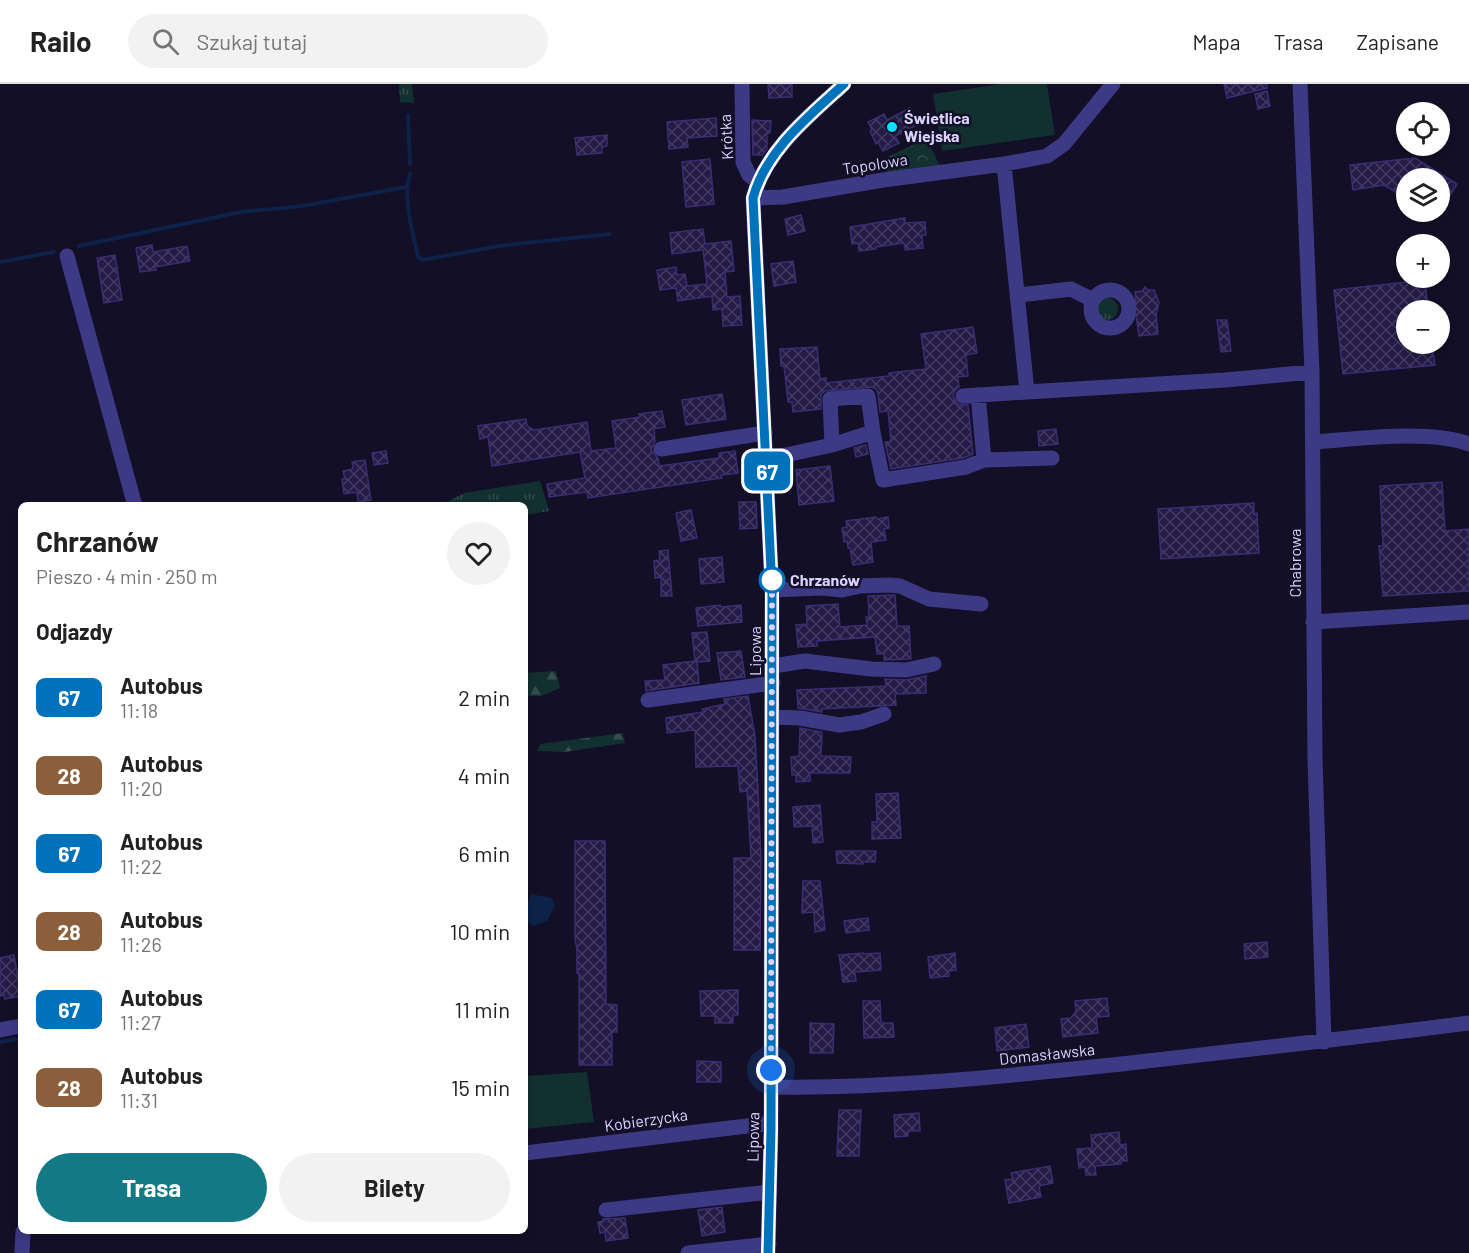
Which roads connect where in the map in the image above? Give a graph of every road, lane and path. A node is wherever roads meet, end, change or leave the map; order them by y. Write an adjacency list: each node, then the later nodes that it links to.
1 (742, 84): 6 (street, Krótka)
2 (844, 84): 6 (street, Lipowa)
3 (1113, 84): 5 (street, Topolowa)
4 (1300, 84): 11 (street, Chabrowa)
5 (1004, 164): 7 (street, Topolowa); 9 (street)
6 (759, 182): 7 (street, Lipowa)
7 (753, 198): 14 (street, Lipowa)
8 (67, 256): 22 (street)
9 (1018, 295): 10 (street); 12 (street)
10 (1092, 300)
11 (1312, 372): 12 (street); 15 (street, Chabrowa)
12 (1027, 392): 21 (street)
13 (873, 432): 17 (street); 17 (street); 21 (street)
14 (765, 433): 18 (street); 20 (street, Lipowa)
15 (1312, 442): 16 (street); 26 (street, Chabrowa)
16 (1469, 444)
17 (832, 445): 20 (street)
18 (661, 449)
19 (1052, 458): 21 (street)
20 (767, 459): 23 (street, Lipowa)
21 (984, 460)
22 (134, 502)
23 (772, 590): 24 (street); 28 (street, Lipowa)
24 (981, 604)
25 (1469, 612): 26 (street)
26 (1313, 621): 36 (street, Chabrowa)
27 (934, 664): 28 (street)
28 (773, 666): 29 (street, Lipowa)
29 (773, 683): 30 (street); 32 (street, Lipowa)
30 (648, 700)
31 (884, 714): 32 (street)
32 (772, 717): 37 (street, Lipowa)
33 (1469, 1023): 36 (street, Domasławska)
34 (18, 1027): 35 (street)
35 (0, 1030)
36 (1324, 1042): 37 (street, Domasławska)
37 (771, 1087): 38 (street, Lipowa)
38 (771, 1123): 39 (street, Kobierzycka); 40 (street, Lipowa)
39 (528, 1153)
40 (770, 1192): 41 (street); 43 (street, Lipowa)
41 (606, 1210)
42 (23, 1234): 44 (street)
43 (768, 1248): 45 (street)
44 (22, 1253)
45 (688, 1253)

